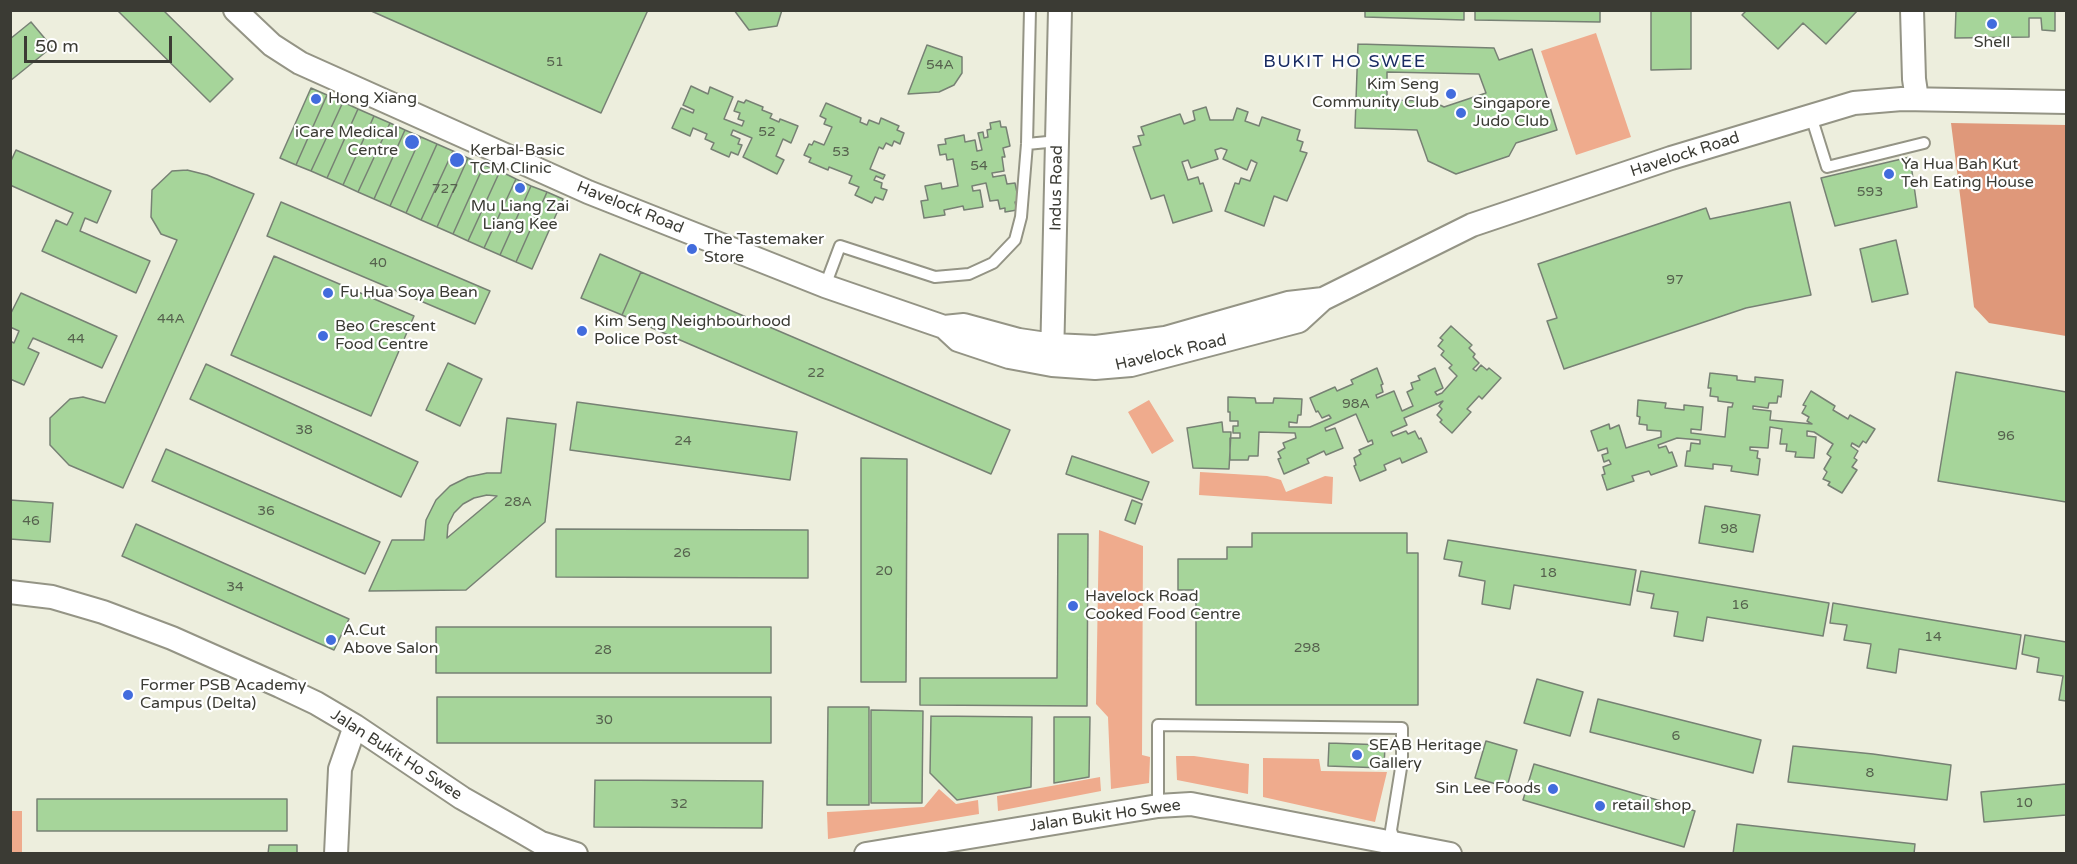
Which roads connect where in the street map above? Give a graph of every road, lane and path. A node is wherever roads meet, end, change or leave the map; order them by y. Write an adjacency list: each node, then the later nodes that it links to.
1 (235, 10): 11 (street, Havelock Road)
2 (1030, 10): 10 (lane)
3 (1060, 10): 8 (street, Indus Road)
4 (1912, 10): 5 (street)
5 (1917, 99): 6 (street, Havelock Road); 7 (street, Havelock Road)
6 (2067, 102)
7 (1811, 116): 9 (lane); 12 (street, Havelock Road)
8 (1058, 141): 10 (lane); 12 (street, Indus Road)
9 (1924, 143)
10 (1027, 144): 11 (lane)
11 (825, 286): 12 (street, Havelock Road)
12 (1052, 355)
13 (10, 592): 14 (street, Jalan Bukit Ho Swee)
14 (355, 726): 18 (street); 19 (street, Jalan Bukit Ho Swee)
15 (1158, 806): 16 (street, Jalan Bukit Ho Swee); 16 (lane); 17 (street, Jalan Bukit Ho Swee)
16 (1396, 844): 21 (street, Jalan Bukit Ho Swee)
17 (949, 847): 20 (street, Jalan Bukit Ho Swee)
18 (336, 854)
19 (576, 854)
20 (866, 854)
21 (1450, 854)

